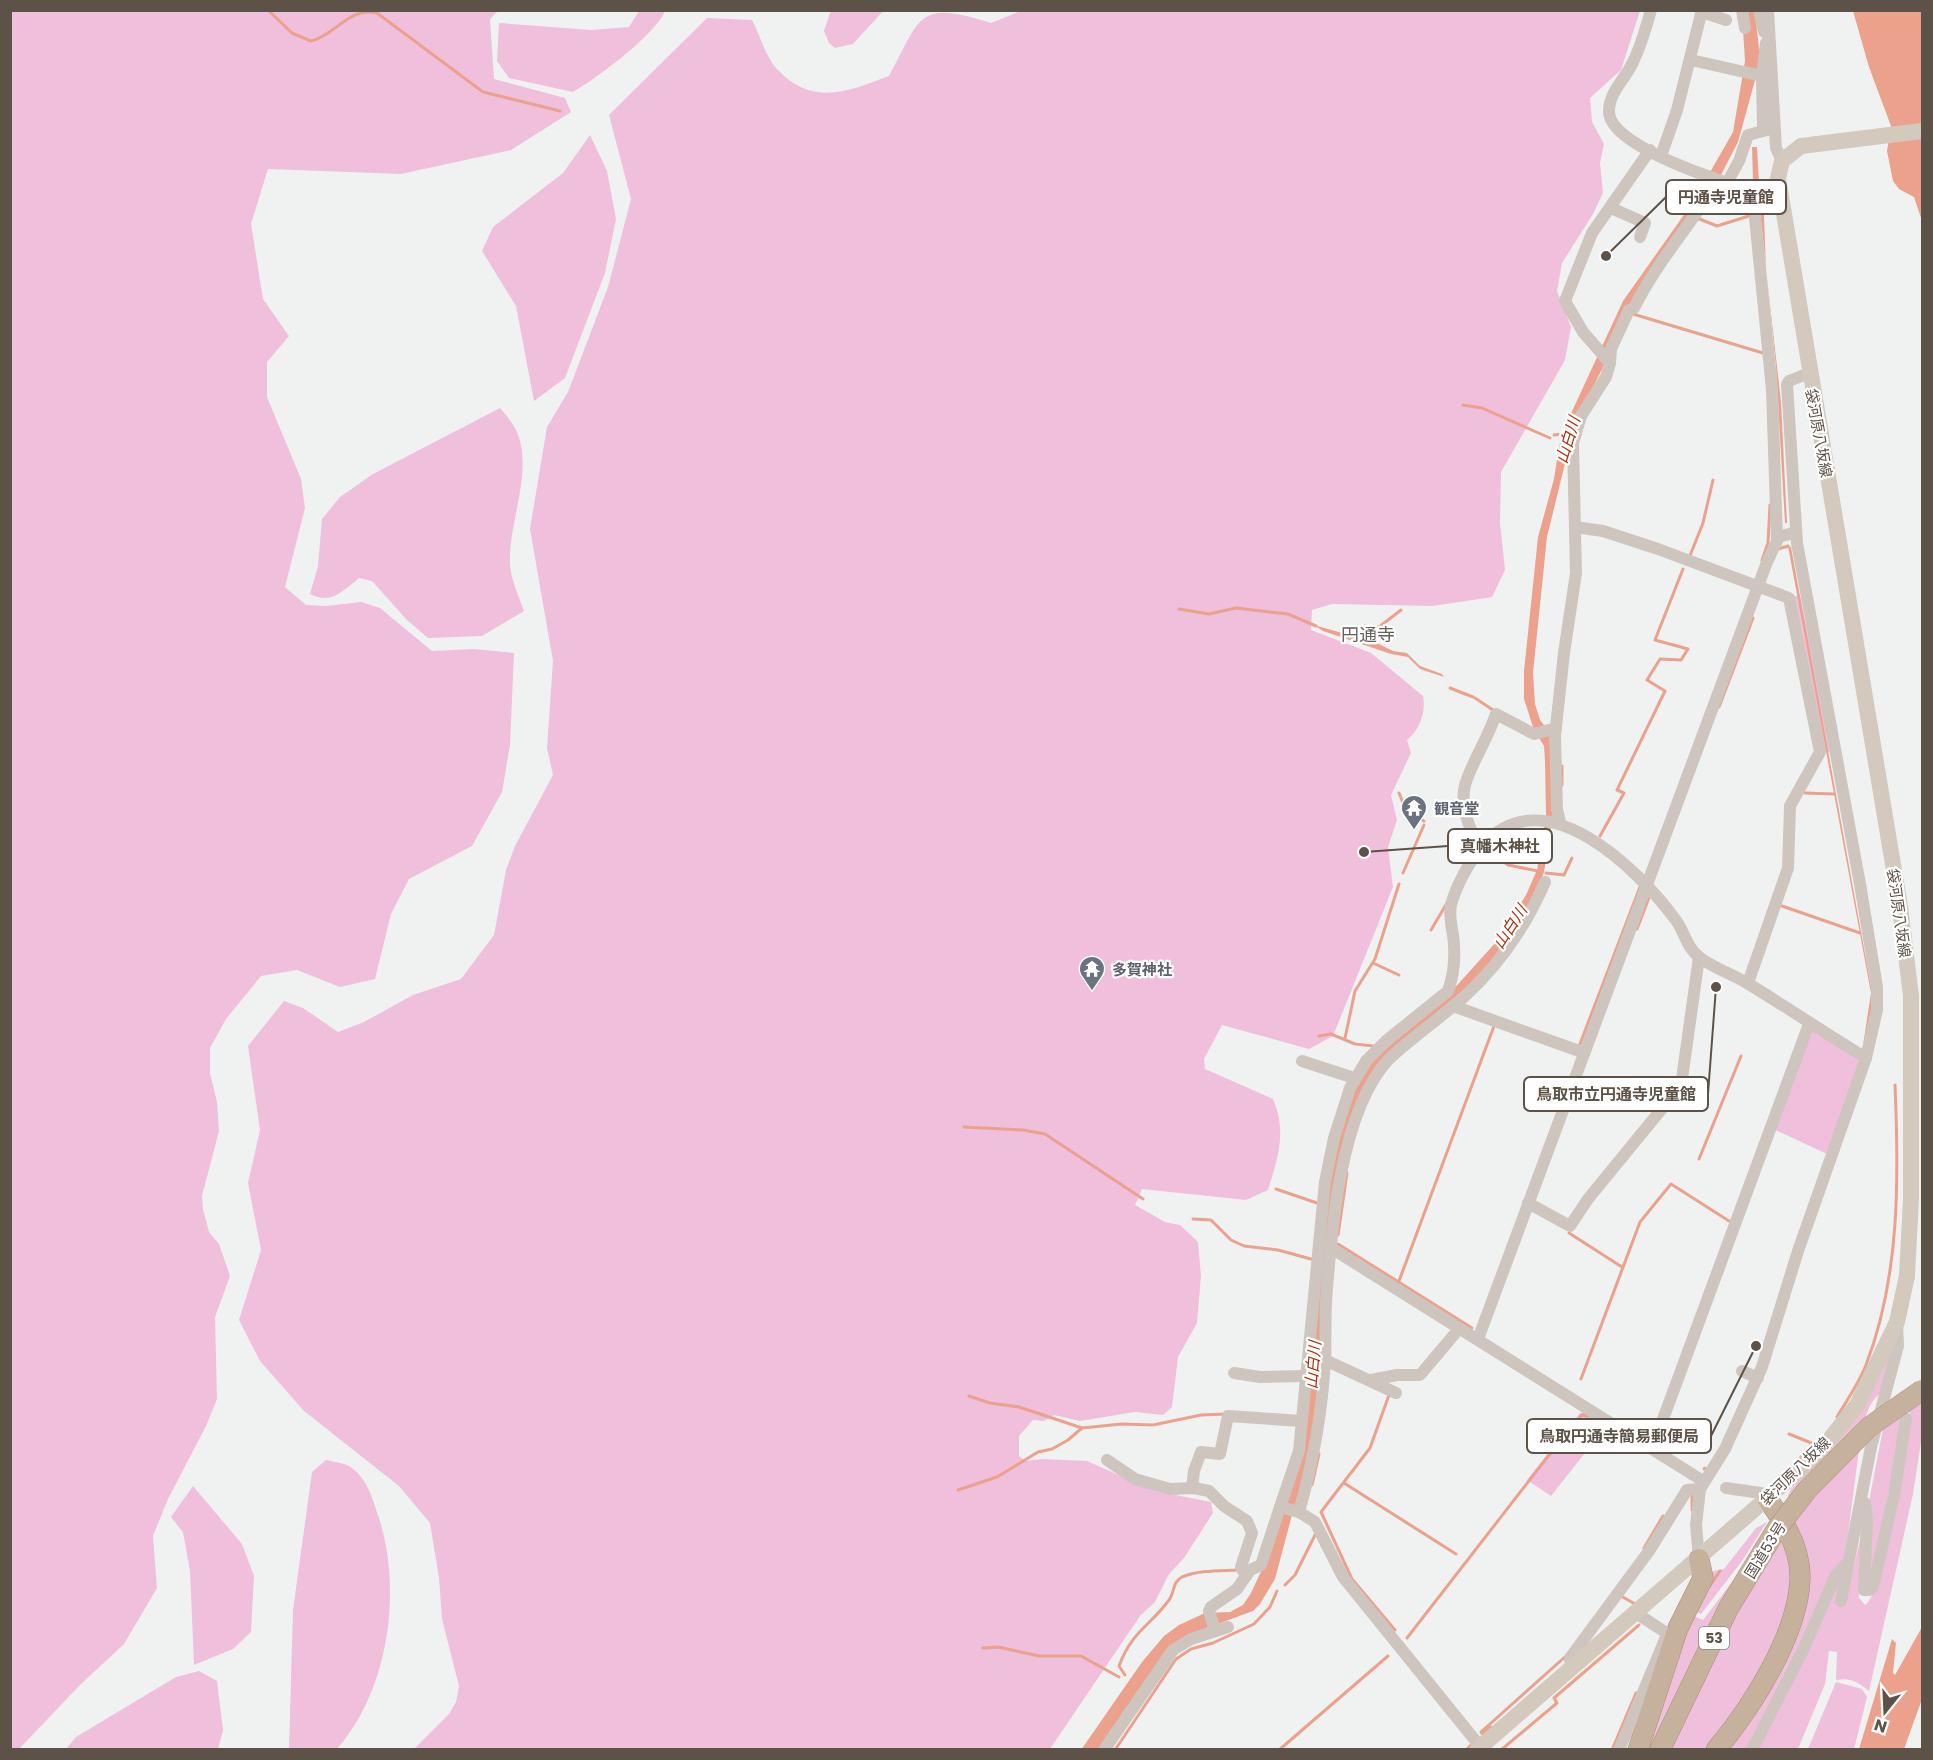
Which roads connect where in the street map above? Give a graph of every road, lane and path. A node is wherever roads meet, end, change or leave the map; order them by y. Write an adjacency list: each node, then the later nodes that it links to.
1 (1651, 10): 11 (street)
2 (1705, 12): 5 (street); 7 (street)
3 (1763, 13): 4 (street); 6 (street)
4 (1744, 19)
5 (1726, 20)
6 (1771, 34): 8 (street); 9 (street)
7 (1691, 60): 8 (street); 11 (street)
8 (1759, 76): 9 (street)
9 (1769, 129): 12 (street); 13 (street)
10 (1923, 131): 12 (main road)
11 (1656, 153): 13 (street); 15 (street)
12 (1784, 159): 14 (main road, 袋河原八坂線)
13 (1718, 180): 14 (street); 18 (street)
14 (1782, 198): 19 (main road, 袋河原八坂線)
15 (1611, 208): 17 (street); 18 (street)
16 (1755, 218): 22 (street)
17 (1640, 237)
18 (1608, 361): 20 (street)
19 (1809, 373): 21 (street); 39 (main road, 袋河原八坂線)
20 (1575, 527): 23 (street); 24 (street)
21 (1796, 532): 22 (street); 34 (street)
22 (1777, 540): 23 (street)
23 (1757, 586): 28 (street); 30 (street)
24 (1556, 728): 25 (street); 26 (street)
25 (1558, 822): 26 (street); 28 (street)
26 (1482, 848): 36 (street)
27 (1545, 882): 31 (street)
28 (1647, 884): 29 (street); 33 (street)
29 (1699, 957): 30 (street); 37 (street)
30 (1748, 983): 32 (street)
31 (1454, 1006): 33 (street); 38 (street)
32 (1809, 1024): 34 (street); 53 (street)
33 (1582, 1052): 37 (street)
34 (1866, 1058): 47 (street)
35 (1302, 1061): 36 (street)
36 (1354, 1078): 43 (street)
37 (1528, 1203): 41 (street)
38 (1331, 1248): 40 (street); 42 (street)
39 (1897, 1322): 58 (street); 59 (main road, 袋河原八坂線)
40 (1458, 1330): 41 (street); 48 (street)
41 (1478, 1339): 53 (street)
42 (1325, 1360): 43 (street); 48 (street); 61 (street)
43 (1310, 1361): 46 (street)
44 (1742, 1371): 47 (street)
45 (1234, 1373): 46 (street)
46 (1307, 1376): 52 (street)
47 (1758, 1378): 55 (street)
48 (1371, 1380): 50 (street)
49 (1923, 1390): 74 (highway, 国道53号 / 53, bridge)
50 (1396, 1393)
51 (1906, 1419): 58 (street)
52 (1301, 1421): 56 (street); 60 (street)
53 (1653, 1449): 55 (street)
54 (1107, 1460): 56 (street)
55 (1702, 1485): 62 (street); 69 (street)
56 (1192, 1488): 64 (street)
57 (1726, 1488): 59 (street)
58 (1863, 1493): 63 (street)
59 (1768, 1500): 62 (main road, 袋河原八坂線); 75 (highway)
60 (1280, 1507): 61 (street); 64 (street)
61 (1299, 1512): 70 (street)
62 (1699, 1559): 66 (main road, 袋河原八坂線); 73 (highway)
63 (1850, 1559): 65 (street); 76 (street)
64 (1246, 1576): 68 (street)
65 (1842, 1601)
66 (1636, 1613): 69 (main road, 袋河原八坂線); 72 (street)
67 (1228, 1627): 68 (street)
68 (1215, 1631): 71 (street)
69 (1571, 1669): 70 (main road, 袋河原八坂線)
70 (1480, 1748)
71 (1104, 1749)
72 (1619, 1749)
73 (1638, 1749)
74 (1660, 1749)
75 (1716, 1749)
76 (1752, 1749)

